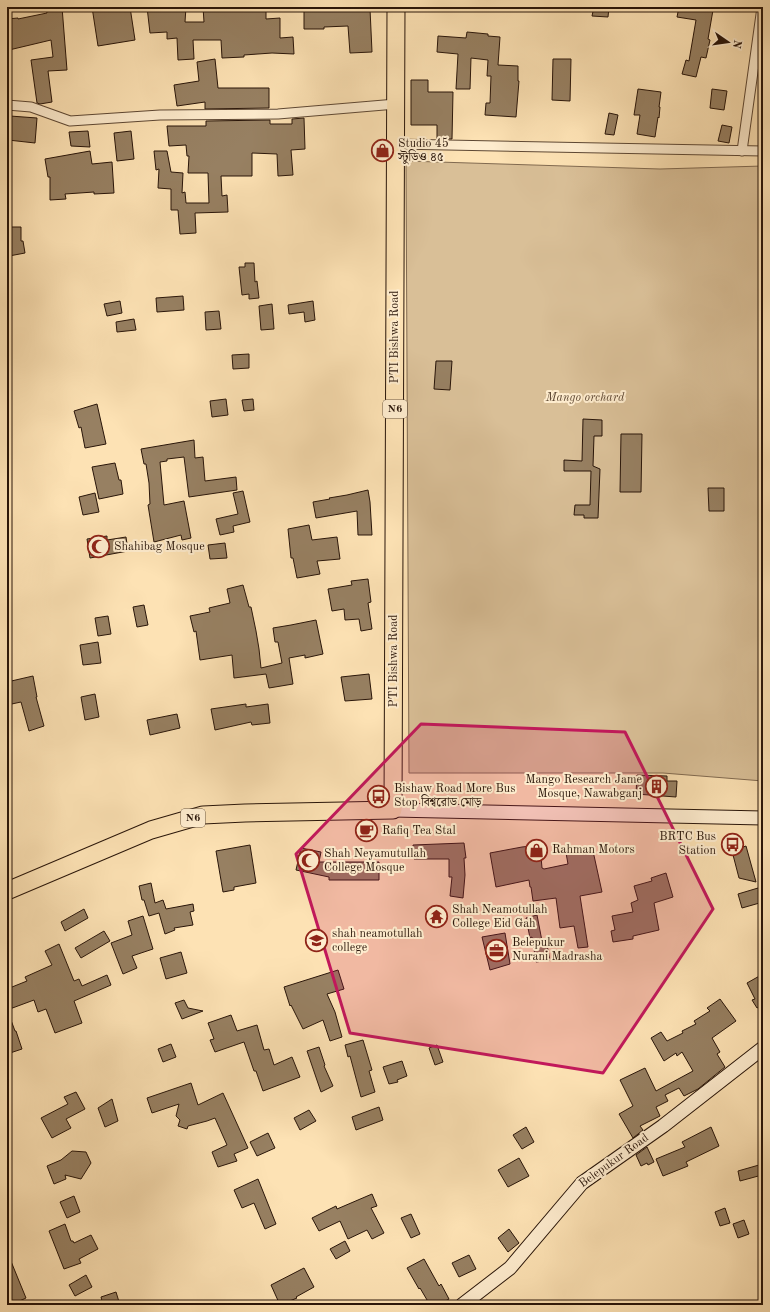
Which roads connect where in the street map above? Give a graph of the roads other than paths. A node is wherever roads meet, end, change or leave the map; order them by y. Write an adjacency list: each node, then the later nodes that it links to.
1 (396, 7): 3 (highway, PTI Bishwa Road / N6)
2 (762, 7): 6 (street)
3 (396, 104): 4 (street); 5 (highway, PTI Bishwa Road / N6)
4 (7, 105)
5 (396, 144): 6 (street); 8 (highway, PTI Bishwa Road / N6)
6 (742, 151): 7 (street)
7 (763, 151)
8 (393, 810): 9 (street); 10 (highway, N6)
9 (763, 818)
10 (7, 890)
11 (763, 1048): 12 (street, Belepukur Road)
12 (462, 1305)

